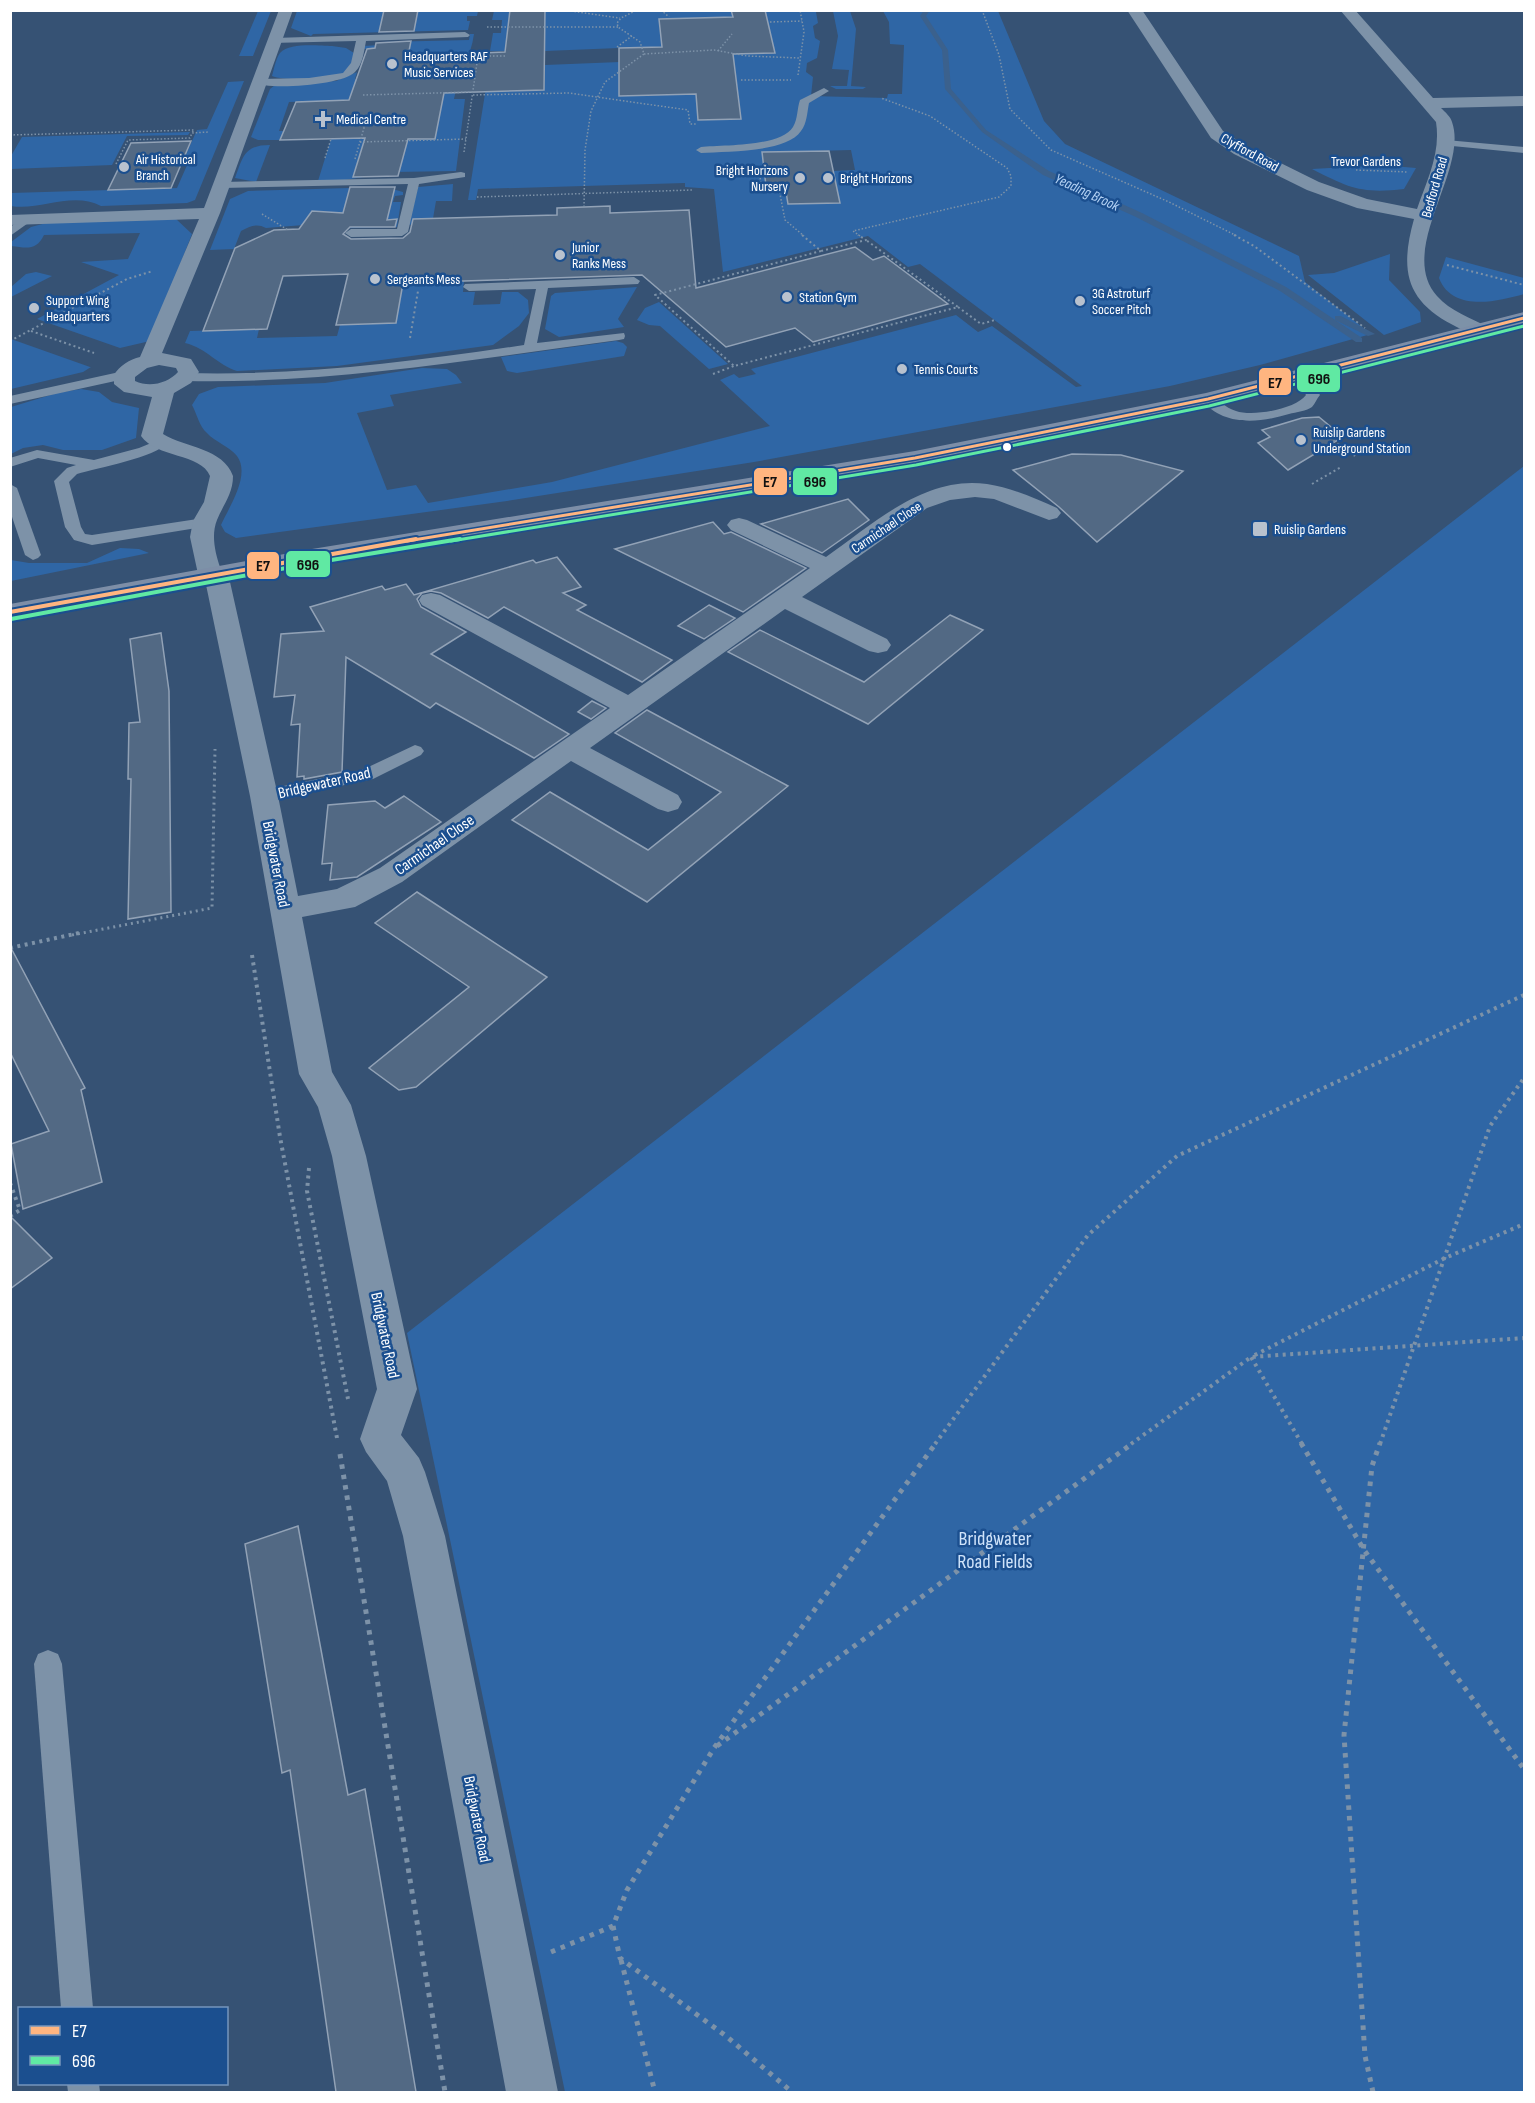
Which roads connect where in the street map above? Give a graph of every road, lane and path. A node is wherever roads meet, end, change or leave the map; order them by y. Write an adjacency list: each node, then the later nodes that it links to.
1 (286, 10): 19 (street)
2 (564, 10): 10 (path)
3 (637, 10): 10 (path)
4 (661, 10): 9 (path)
5 (800, 10): 11 (path)
6 (982, 10): 77 (path)
7 (1134, 10): 50 (street, Clyfford Road)
8 (1347, 10): 35 (street, Bedford Road)
9 (669, 17)
10 (621, 18): 13 (path)
11 (802, 21): 12 (path); 26 (path)
12 (770, 22)
13 (618, 27): 14 (path); 17 (path)
14 (482, 28)
15 (732, 34): 22 (path)
16 (465, 35): 18 (lane)
17 (633, 36): 21 (path); 23 (path)
18 (362, 39): 19 (lane); 28 (lane)
19 (274, 41): 28 (street)
20 (480, 47): 24 (path)
21 (617, 47)
22 (718, 51): 23 (path); 26 (path)
23 (644, 54): 32 (path)
24 (478, 56): 25 (path); 30 (path)
25 (505, 56)
26 (800, 58): 27 (path)
27 (741, 80)
28 (259, 81): 53 (street)
29 (824, 91): 41 (lane)
30 (473, 93): 31 (path); 32 (path); 42 (path)
31 (353, 95)
32 (598, 98): 37 (path); 55 (path)
33 (881, 98): 64 (path)
34 (1524, 101): 35 (street)
35 (1431, 103): 44 (street, Bedford Road)
36 (366, 121): 43 (path)
37 (701, 123)
38 (216, 132): 39 (path)
39 (192, 133): 40 (path); 47 (path)
40 (10, 135)
41 (782, 138): 45 (lane); 65 (path)
42 (466, 139): 43 (path); 49 (path)
43 (360, 142): 52 (path)
44 (1446, 143): 46 (lane); 48 (street, Bedford Road)
45 (701, 150)
46 (1524, 150)
47 (116, 164)
48 (1439, 174): 50 (path, Trevor Gardens); 59 (street, Bedford Road)
49 (461, 175): 51 (lane); 55 (path)
50 (1292, 176): 59 (street, Clyfford Road)
51 (414, 181): 52 (lane); 63 (lane)
52 (348, 182): 53 (lane)
53 (222, 185): 57 (street)
54 (692, 190): 55 (path)
55 (584, 193): 56 (path)
56 (584, 207)
57 (211, 213): 60 (street); 85 (street)
58 (262, 214): 61 (path)
59 (1424, 216): 66 (street, Bedford Road)
60 (19, 219): 62 (lane)
61 (288, 230)
62 (10, 233)
63 (351, 233)
64 (866, 240): 65 (path); 73 (path)
65 (821, 251): 87 (path)
66 (1415, 259): 70 (path); 78 (street, Bedford Road)
67 (156, 271): 76 (path)
68 (634, 281): 69 (lane)
69 (543, 285): 71 (lane); 82 (lane)
70 (1524, 285)
71 (469, 286)
72 (418, 291): 81 (path)
73 (958, 307): 75 (path); 87 (path)
74 (1524, 318): 78 (main road)
75 (995, 320)
76 (30, 331): 80 (path); 83 (path)
77 (1368, 331)
78 (1481, 331): 90 (main road)
79 (619, 336): 82 (lane)
80 (10, 341)
81 (409, 346)
82 (530, 347): 84 (lane)
83 (101, 355)
84 (458, 357): 86 (lane); 91 (lane)
85 (149, 360): 89 (street); 91 (street)
86 (470, 366)
87 (734, 366): 88 (path)
88 (713, 374)
89 (124, 375): 92 (street); 94 (lane)
90 (1300, 376): 93 (main road); 93 (lane)
91 (186, 377): 92 (street)
92 (165, 388): 96 (street); 97 (street)
93 (1208, 399): 109 (main road)
94 (10, 400)
95 (1326, 436): 98 (path)
96 (161, 443): 97 (street); 100 (lane)
97 (197, 453): 105 (street)
98 (1355, 456)
99 (10, 463): 100 (lane)
100 (93, 464): 105 (lane)
101 (1341, 467): 102 (path)
102 (1312, 484)
103 (10, 488): 107 (lane)
104 (1049, 513): 108 (street, Carmichael Close)
105 (204, 523): 109 (street, Bridgwater Road)
106 (739, 525): 108 (street)
107 (33, 555)
108 (828, 567): 110 (street, Carmichael Close)
109 (213, 573): 112 (main road); 118 (street, Bridgwater Road)
110 (783, 598): 113 (street); 114 (street, Carmichael Close)
111 (431, 600): 114 (street)
112 (10, 612)
113 (879, 645)
114 (627, 706): 116 (street, Carmichael Close)
115 (215, 744): 121 (path)
116 (568, 748): 119 (street); 120 (street, Carmichael Close)
117 (415, 751): 118 (lane, Bridgewater Road)
118 (264, 796): 120 (street, Bridgwater Road)
119 (668, 802)
120 (285, 909): 141 (street, Bridgwater Road)
121 (10, 948)
122 (252, 952): 140 (path)
123 (1524, 995): 134 (path)
124 (1524, 1078): 128 (path)
125 (10, 1184): 126 (path)
126 (10, 1216)
127 (1524, 1224): 128 (path)
128 (1445, 1258): 130 (path); 131 (path)
129 (1524, 1338): 130 (path)
130 (1414, 1346): 131 (path); 132 (path)
131 (1251, 1356): 132 (path); 134 (path)
132 (1364, 1550): 135 (path); 144 (path)
133 (48, 1664): 139 (lane)
134 (714, 1748): 136 (path)
135 (1524, 1768)
136 (613, 1926): 137 (path); 138 (path)
137 (549, 1953)
138 (620, 1958): 142 (path); 143 (path)
139 (77, 2007)
140 (445, 2092)
141 (532, 2092)
142 (655, 2092)
143 (792, 2092)
144 (1373, 2092)

